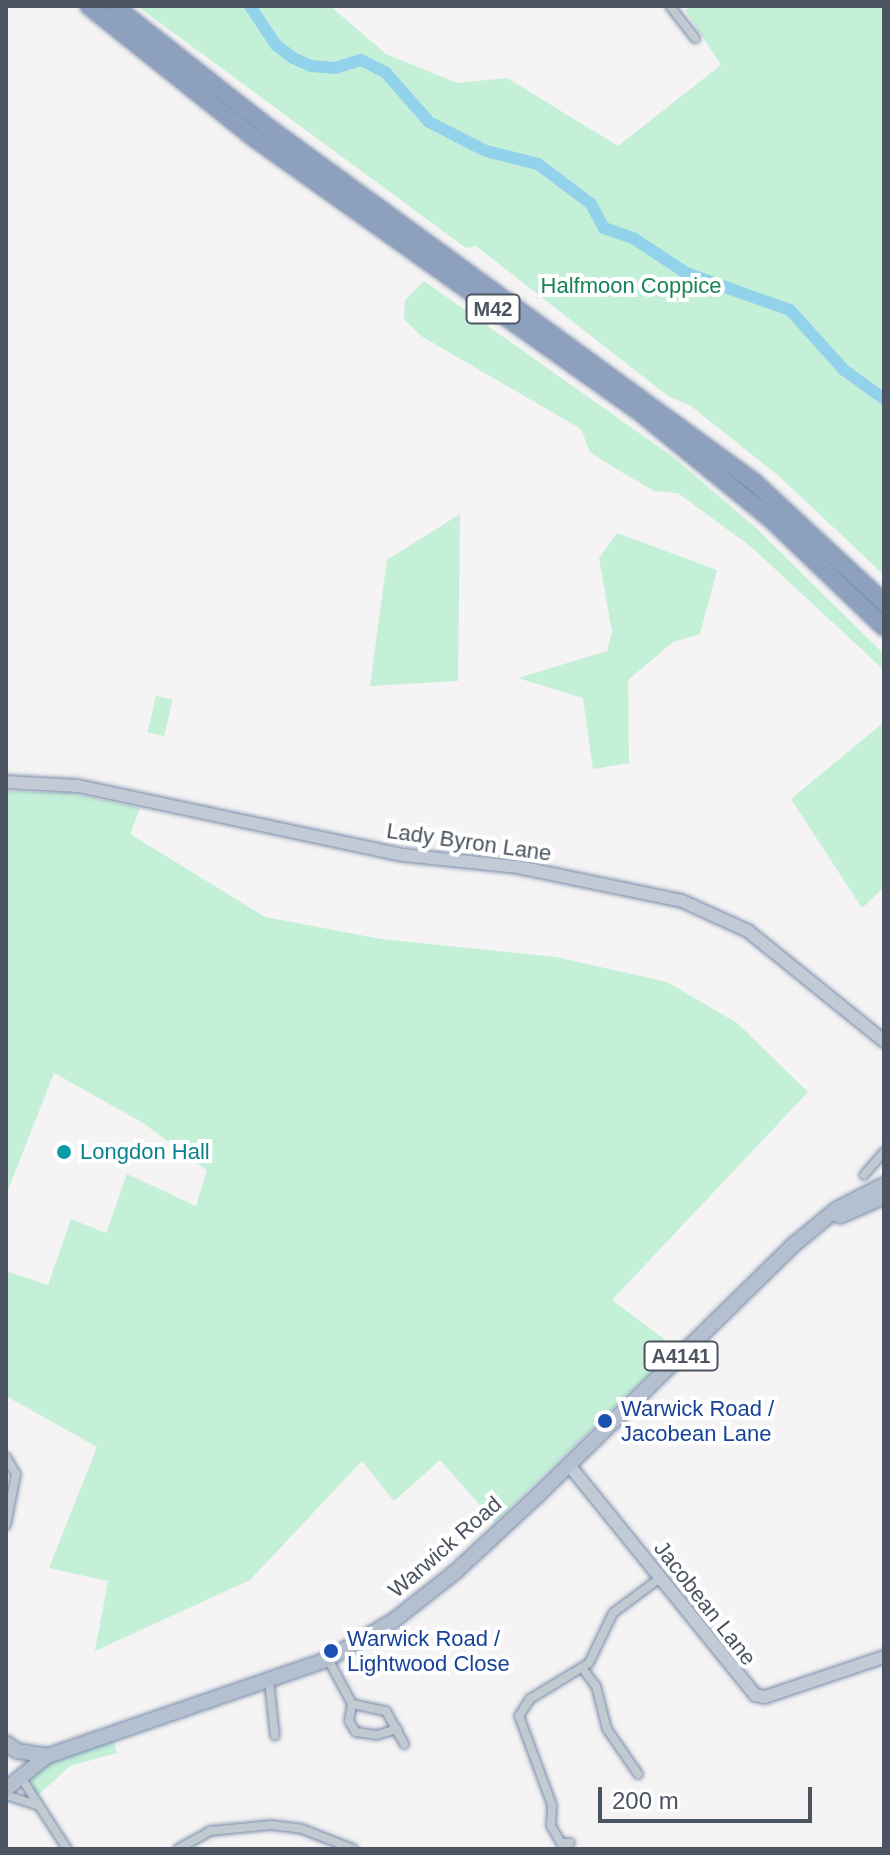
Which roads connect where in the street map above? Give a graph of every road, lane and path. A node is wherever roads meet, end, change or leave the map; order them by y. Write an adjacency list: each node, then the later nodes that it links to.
1 (89, 6): 6 (highway, M42)
2 (114, 6): 5 (highway, M42)
3 (670, 6): 4 (street)
4 (695, 38)
5 (884, 603)
6 (884, 627)
7 (6, 782): 8 (street, Lady Byron Lane)
8 (884, 1041)
9 (884, 1152): 10 (street)
10 (864, 1175)
11 (884, 1185): 13 (main road, A4141)
12 (884, 1197): 13 (main road, A4141)
13 (792, 1246): 15 (main road, Warwick Road / A4141)
14 (6, 1457): 16 (street)
15 (569, 1465): 17 (street, Jacobean Lane); 19 (main road, Warwick Road / A4141)
16 (6, 1525)
17 (660, 1578): 18 (street, Jacobean Lane); 20 (street)
18 (884, 1657)
19 (328, 1659): 21 (main road, Warwick Road / A4141); 22 (street)
20 (583, 1669): 29 (street); 32 (street)
21 (269, 1681): 24 (street); 27 (main road, Warwick Road / A4141)
22 (352, 1704): 23 (street); 23 (street)
23 (397, 1729): 25 (street)
24 (275, 1736)
25 (404, 1744)
26 (11, 1747): 27 (main road, Warwick Road / A4141); 28 (main road, Warwick Road / A4141)
27 (47, 1756): 28 (main road, Warwick Road / A4141)
28 (20, 1774): 30 (main road, Warwick Road / A4141); 31 (street)
29 (638, 1774)
30 (6, 1792): 31 (street)
31 (38, 1806): 33 (street)
32 (562, 1845)
33 (67, 1849)
34 (178, 1849): 35 (street)
35 (353, 1849)

